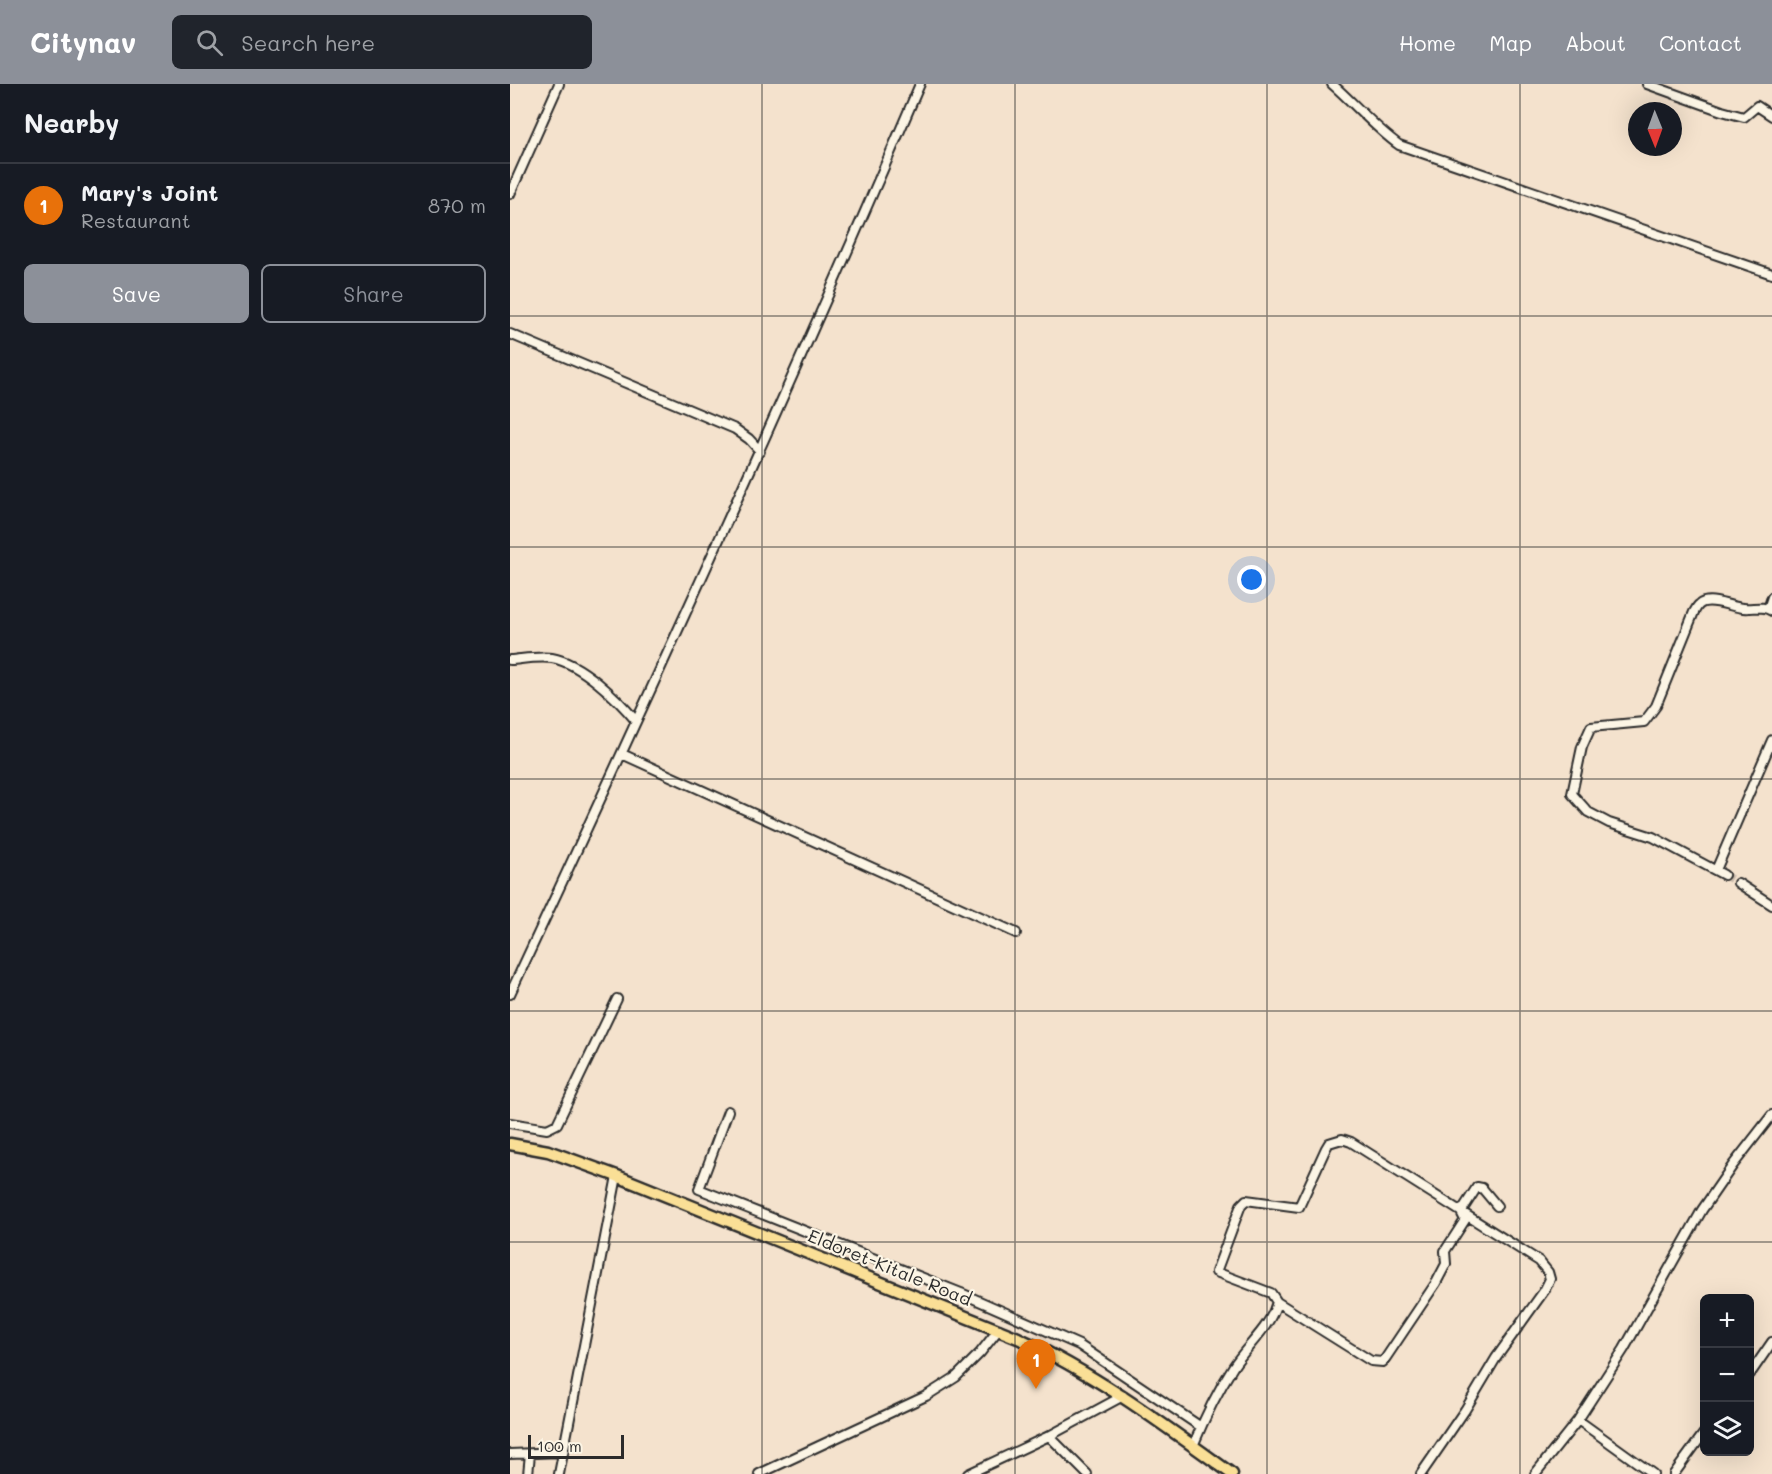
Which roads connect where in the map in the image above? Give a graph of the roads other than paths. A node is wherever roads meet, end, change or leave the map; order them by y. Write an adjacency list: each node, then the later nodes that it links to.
1 (559, 84): 6 (street)
2 (920, 84): 9 (street)
3 (1332, 84): 7 (street)
4 (1647, 84): 5 (street)
5 (1772, 116)
6 (510, 194)
7 (1772, 274)
8 (510, 334): 9 (street)
9 (760, 451): 13 (street)
10 (1772, 597): 11 (street)
11 (1770, 610): 16 (street)
12 (510, 660): 13 (street)
13 (636, 721): 15 (street)
14 (1772, 740): 16 (street)
15 (622, 754): 20 (street); 21 (street)
16 (1716, 870): 17 (street)
17 (1724, 875)
18 (1738, 883): 19 (street)
19 (1772, 905)
20 (1016, 933)
21 (510, 994)
22 (617, 999): 25 (street)
23 (728, 1111): 36 (street)
24 (1772, 1115): 35 (street)
25 (510, 1123)
26 (510, 1144): 27 (highway, Eldoret-Kitale Road)
27 (617, 1176): 31 (highway, Eldoret-Kitale Road); 40 (street)
28 (1497, 1206): 29 (street)
29 (1461, 1212): 30 (street); 30 (street); 50 (street)
30 (1277, 1302): 36 (street)
31 (999, 1329): 34 (highway, Eldoret-Kitale Road); 46 (street)
32 (1772, 1342): 33 (street)
33 (1754, 1367)
34 (1123, 1396): 37 (street); 39 (highway, Eldoret-Kitale Road)
35 (1578, 1420): 51 (street); 52 (street)
36 (1201, 1427): 39 (street)
37 (1049, 1436): 43 (street); 47 (street)
38 (1700, 1438): 53 (street)
39 (1193, 1446): 49 (highway, Eldoret-Kitale Road)
40 (563, 1452): 42 (street); 45 (street)
41 (510, 1454): 42 (street)
42 (530, 1454): 44 (street)
43 (1077, 1470): 48 (street)
44 (528, 1474)
45 (559, 1474)
46 (759, 1474)
47 (968, 1474)
48 (1087, 1474)
49 (1232, 1474)
50 (1421, 1474)
51 (1535, 1474)
52 (1653, 1474)
53 (1674, 1474)

